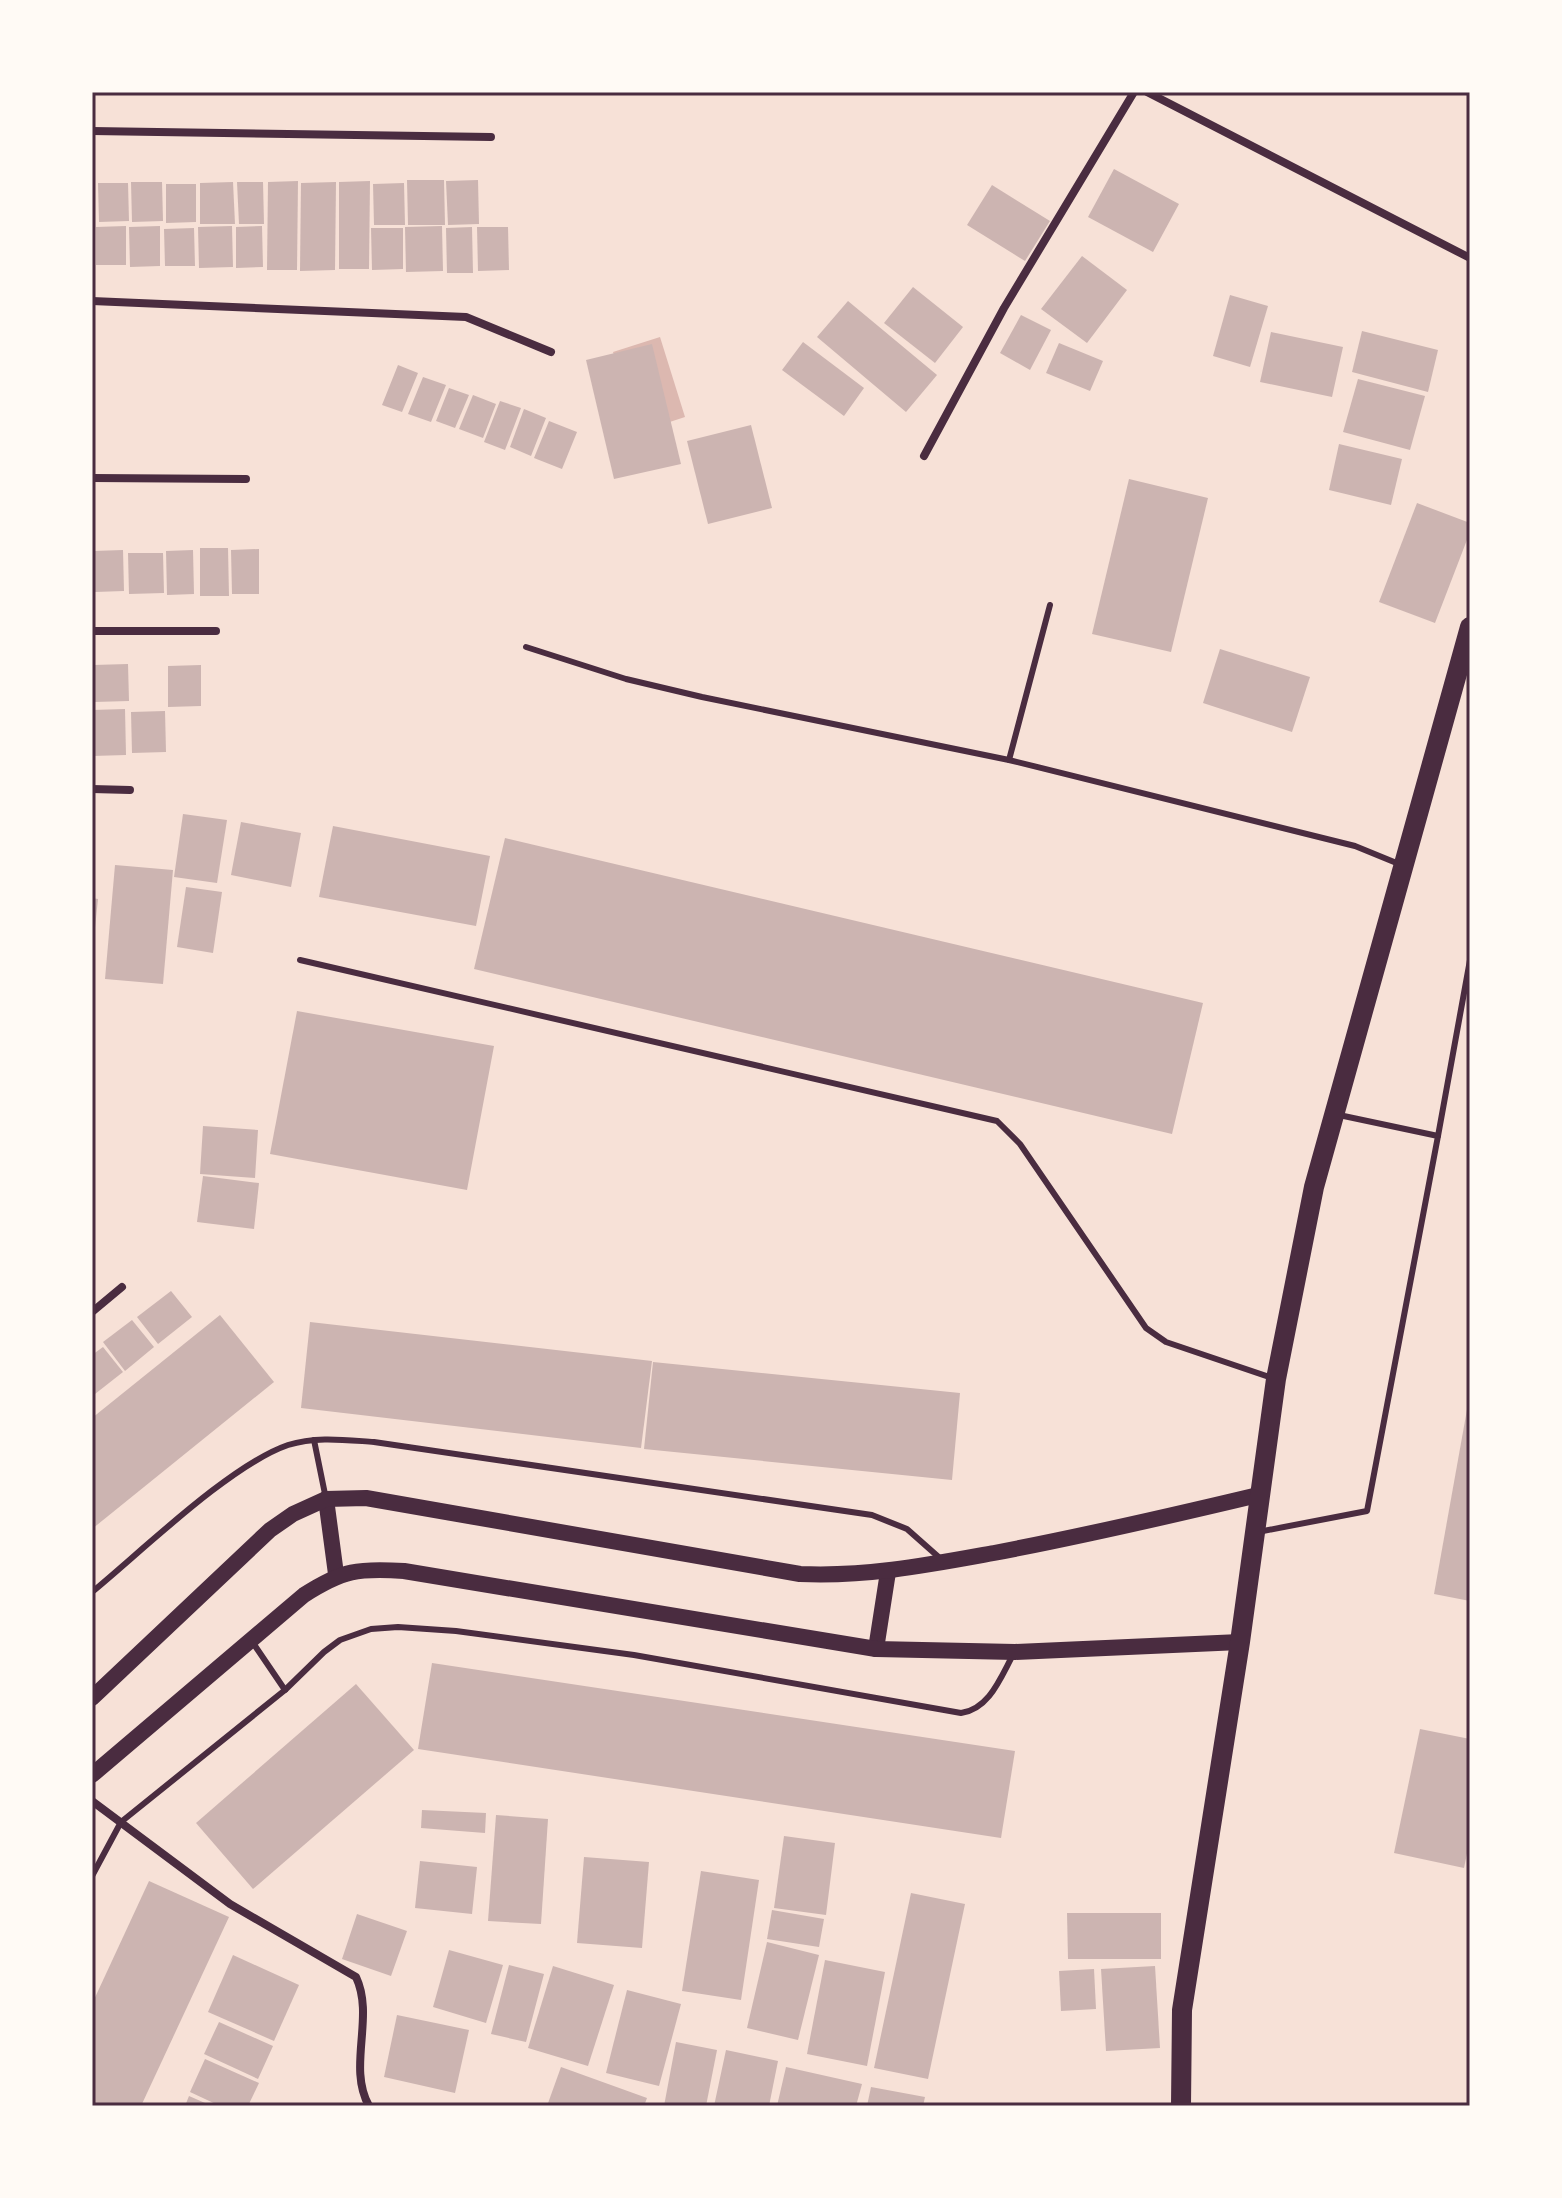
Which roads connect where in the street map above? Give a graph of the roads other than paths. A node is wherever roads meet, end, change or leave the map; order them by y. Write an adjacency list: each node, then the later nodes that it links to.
1 (1134, 92): 8 (street)
2 (1147, 92): 5 (street)
3 (92, 131): 4 (street)
4 (491, 137)
5 (1470, 258)
6 (92, 301): 7 (street)
7 (551, 352)
8 (924, 456)
9 (92, 478): 10 (street)
10 (246, 479)
11 (1050, 605): 16 (lane)
12 (1470, 627): 19 (main road)
13 (92, 631): 14 (street)
14 (216, 631)
15 (526, 647): 16 (lane)
16 (1009, 760): 19 (lane)
17 (92, 789): 18 (street)
18 (130, 790)
19 (1404, 866): 22 (main road)
20 (300, 960): 26 (lane)
21 (1470, 960): 23 (lane)
22 (1335, 1114): 23 (lane); 26 (main road)
23 (1438, 1136): 30 (lane)
24 (122, 1287): 25 (street)
25 (92, 1312)
26 (1276, 1379): 28 (main road)
27 (314, 1440): 29 (lane); 31 (lane); 34 (lane)
28 (1258, 1495): 30 (main road); 31 (main road)
29 (326, 1499): 32 (main road); 33 (main road); 40 (main road)
30 (1254, 1532): 36 (main road)
31 (944, 1562): 32 (main road)
32 (888, 1572): 37 (main road)
33 (336, 1574): 35 (main road); 37 (main road)
34 (92, 1592)
35 (250, 1638): 39 (lane); 41 (main road)
36 (1240, 1642): 38 (main road); 46 (main road)
37 (876, 1649): 38 (main road)
38 (1015, 1652): 39 (lane)
39 (285, 1690): 43 (lane)
40 (92, 1698)
41 (92, 1775)
42 (92, 1801): 43 (street)
43 (121, 1822): 44 (lane); 45 (street)
44 (92, 1876)
45 (369, 2106)
46 (1181, 2106)

